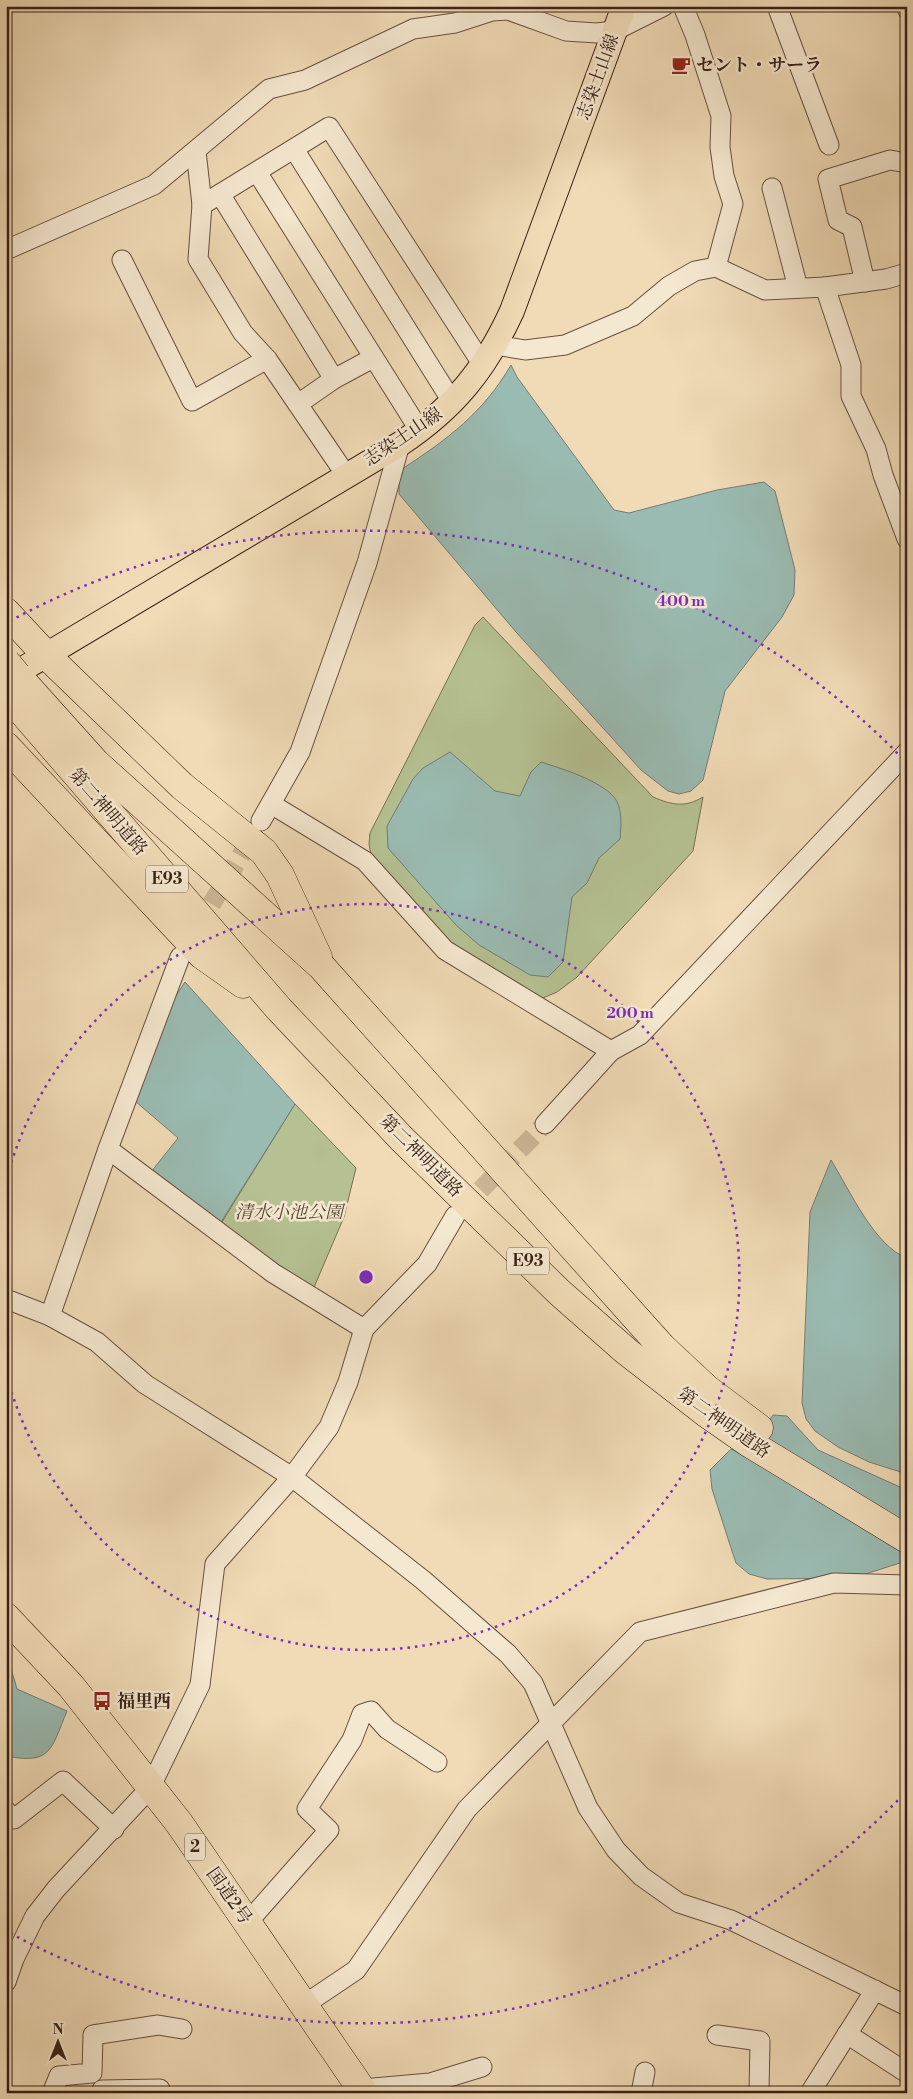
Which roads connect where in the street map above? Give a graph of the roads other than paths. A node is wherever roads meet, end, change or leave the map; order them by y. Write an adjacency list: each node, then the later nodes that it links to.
1 (624, 6): 5 (main road, 志染土山線)
2 (664, 6): 5 (street)
3 (683, 6): 16 (street)
4 (778, 6): 6 (street)
5 (614, 31): 8 (street); 21 (main road, 志染土山線)
6 (829, 145)
7 (294, 149): 10 (street); 24 (street); 26 (street)
8 (196, 151): 13 (street); 14 (street)
9 (907, 163): 18 (street)
10 (257, 172): 12 (street); 22 (street)
11 (772, 188): 20 (street)
12 (220, 194): 13 (street); 25 (street)
13 (202, 206): 23 (street)
14 (6, 250)
15 (122, 260): 23 (street)
16 (716, 267): 20 (street); 21 (street)
17 (907, 273): 18 (street)
18 (865, 282): 19 (street)
19 (825, 287): 20 (street); 31 (street)
20 (798, 288)
21 (496, 345): 24 (main road, 志染土山線)
22 (373, 358): 25 (street); 28 (street)
23 (267, 359): 27 (street)
24 (483, 366): 26 (main road, 志染土山線)
25 (334, 378): 27 (street)
26 (453, 403): 28 (main road, 志染土山線)
27 (298, 404): 30 (street)
28 (420, 431): 29 (main road, 志染土山線)
29 (400, 444): 30 (main road, 志染土山線); 38 (street)
30 (346, 475): 34 (main road, 志染土山線)
31 (907, 539)
32 (6, 596): 34 (street)
33 (6, 612): 34 (highway)
34 (47, 656): 35 (main road, 志染土山線); 41 (highway)
35 (13, 683): 41 (highway, 第二神明道路 / E93); 42 (highway, 第二神明道路 / E93)
36 (6, 746): 42 (highway)
37 (907, 752): 43 (street)
38 (271, 804): 39 (street); 43 (street)
39 (261, 821)
40 (180, 957): 45 (street)
41 (322, 966): 50 (highway, 第二神明道路 / E93)
42 (279, 1009): 50 (highway, 第二神明道路 / E93)
43 (611, 1051): 44 (street)
44 (546, 1124)
45 (108, 1149): 48 (street); 49 (street)
46 (455, 1216): 49 (street)
47 (6, 1299): 48 (street)
48 (50, 1316): 51 (street)
49 (364, 1329): 51 (street)
50 (755, 1436): 52 (highway, 第二神明道路 / E93); 53 (highway, 第二神明道路 / E93)
51 (292, 1477): 56 (street); 58 (street)
52 (907, 1519)
53 (907, 1539)
54 (907, 1585): 56 (street)
55 (6, 1617): 58 (highway, 国道2号 / 2)
56 (551, 1722): 64 (street); 65 (street)
57 (437, 1762): 61 (street)
58 (150, 1788): 60 (street); 61 (highway, 国道2号 / 2)
59 (9, 1819): 60 (street)
60 (114, 1829): 62 (street)
61 (247, 1923): 65 (highway, 国道2号 / 2)
62 (10, 1957): 63 (street)
63 (6, 1982)
64 (875, 1990): 66 (street); 69 (street)
65 (304, 2005): 74 (highway, 国道2号 / 2)
66 (907, 2006)
67 (182, 2029): 75 (street)
68 (717, 2034): 78 (street)
69 (847, 2034): 72 (street); 79 (street)
70 (482, 2067): 74 (street)
71 (645, 2072): 77 (street)
72 (907, 2073)
73 (160, 2089): 76 (street)
74 (363, 2091)
75 (52, 2093)
76 (102, 2093)
77 (641, 2093)
78 (759, 2093)
79 (810, 2093)

